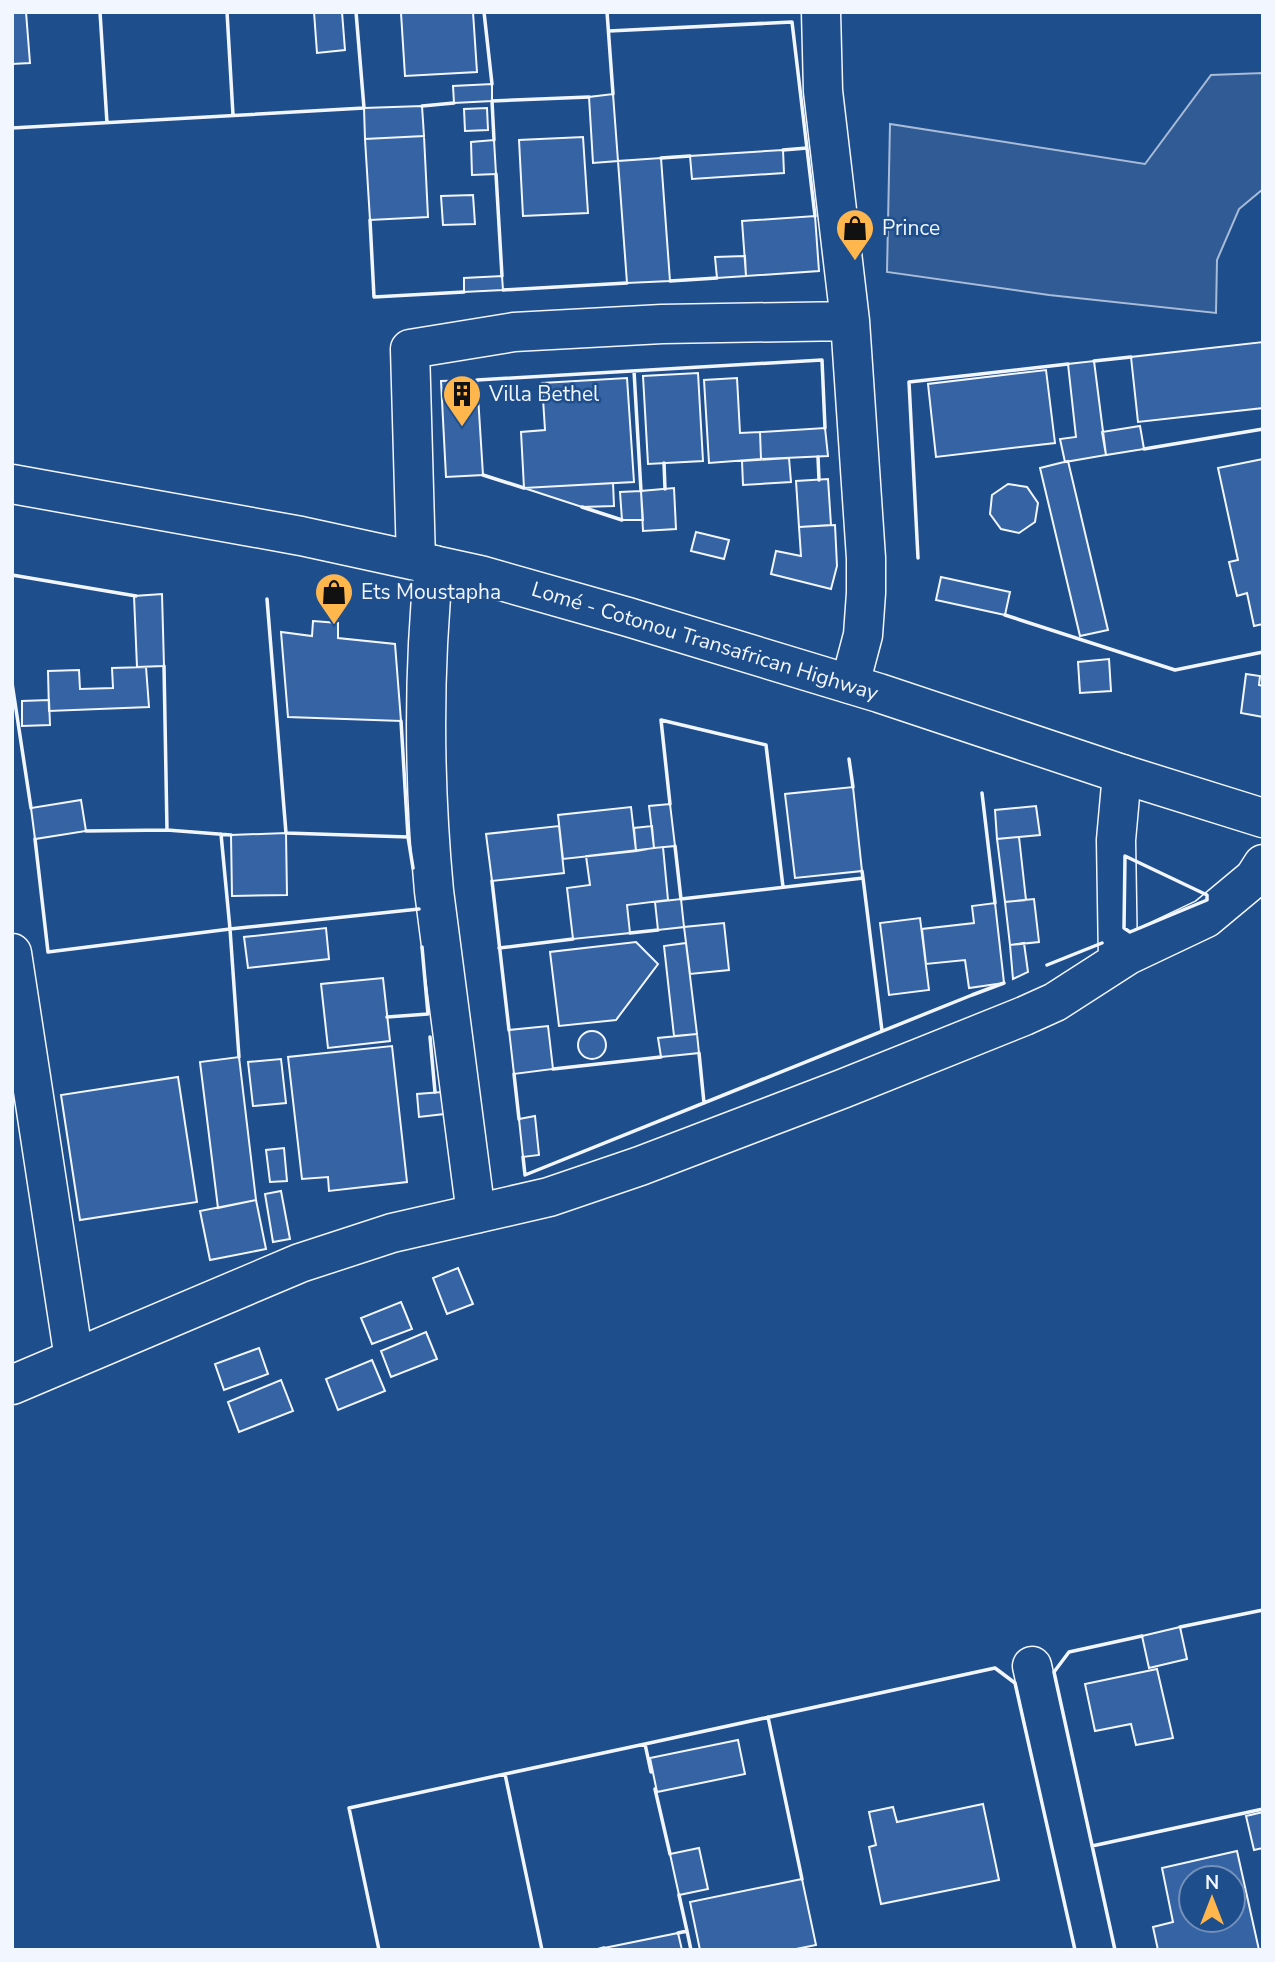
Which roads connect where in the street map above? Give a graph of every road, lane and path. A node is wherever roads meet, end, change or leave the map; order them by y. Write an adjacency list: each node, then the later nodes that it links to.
1 (821, 12): 2 (main road)
2 (850, 321): 4 (main road); 5 (main road)
3 (12, 484): 4 (main road, Lomé - Cotonou Transafrican Highway)
4 (425, 563): 5 (main road, Lomé - Cotonou Transafrican Highway); 12 (main road)
5 (850, 684): 6 (main road, Lomé - Cotonou Transafrican Highway)
6 (1122, 774): 7 (main road, Lomé - Cotonou Transafrican Highway); 10 (main road)
7 (1263, 818)
8 (1263, 864): 10 (main road)
9 (12, 953): 11 (main road)
10 (1118, 961): 12 (main road)
11 (24, 1104): 13 (main road)
12 (476, 1214): 13 (main road)
13 (74, 1359): 14 (main road)
14 (12, 1385)
15 (1032, 1666): 16 (main road)
16 (1095, 1950)

